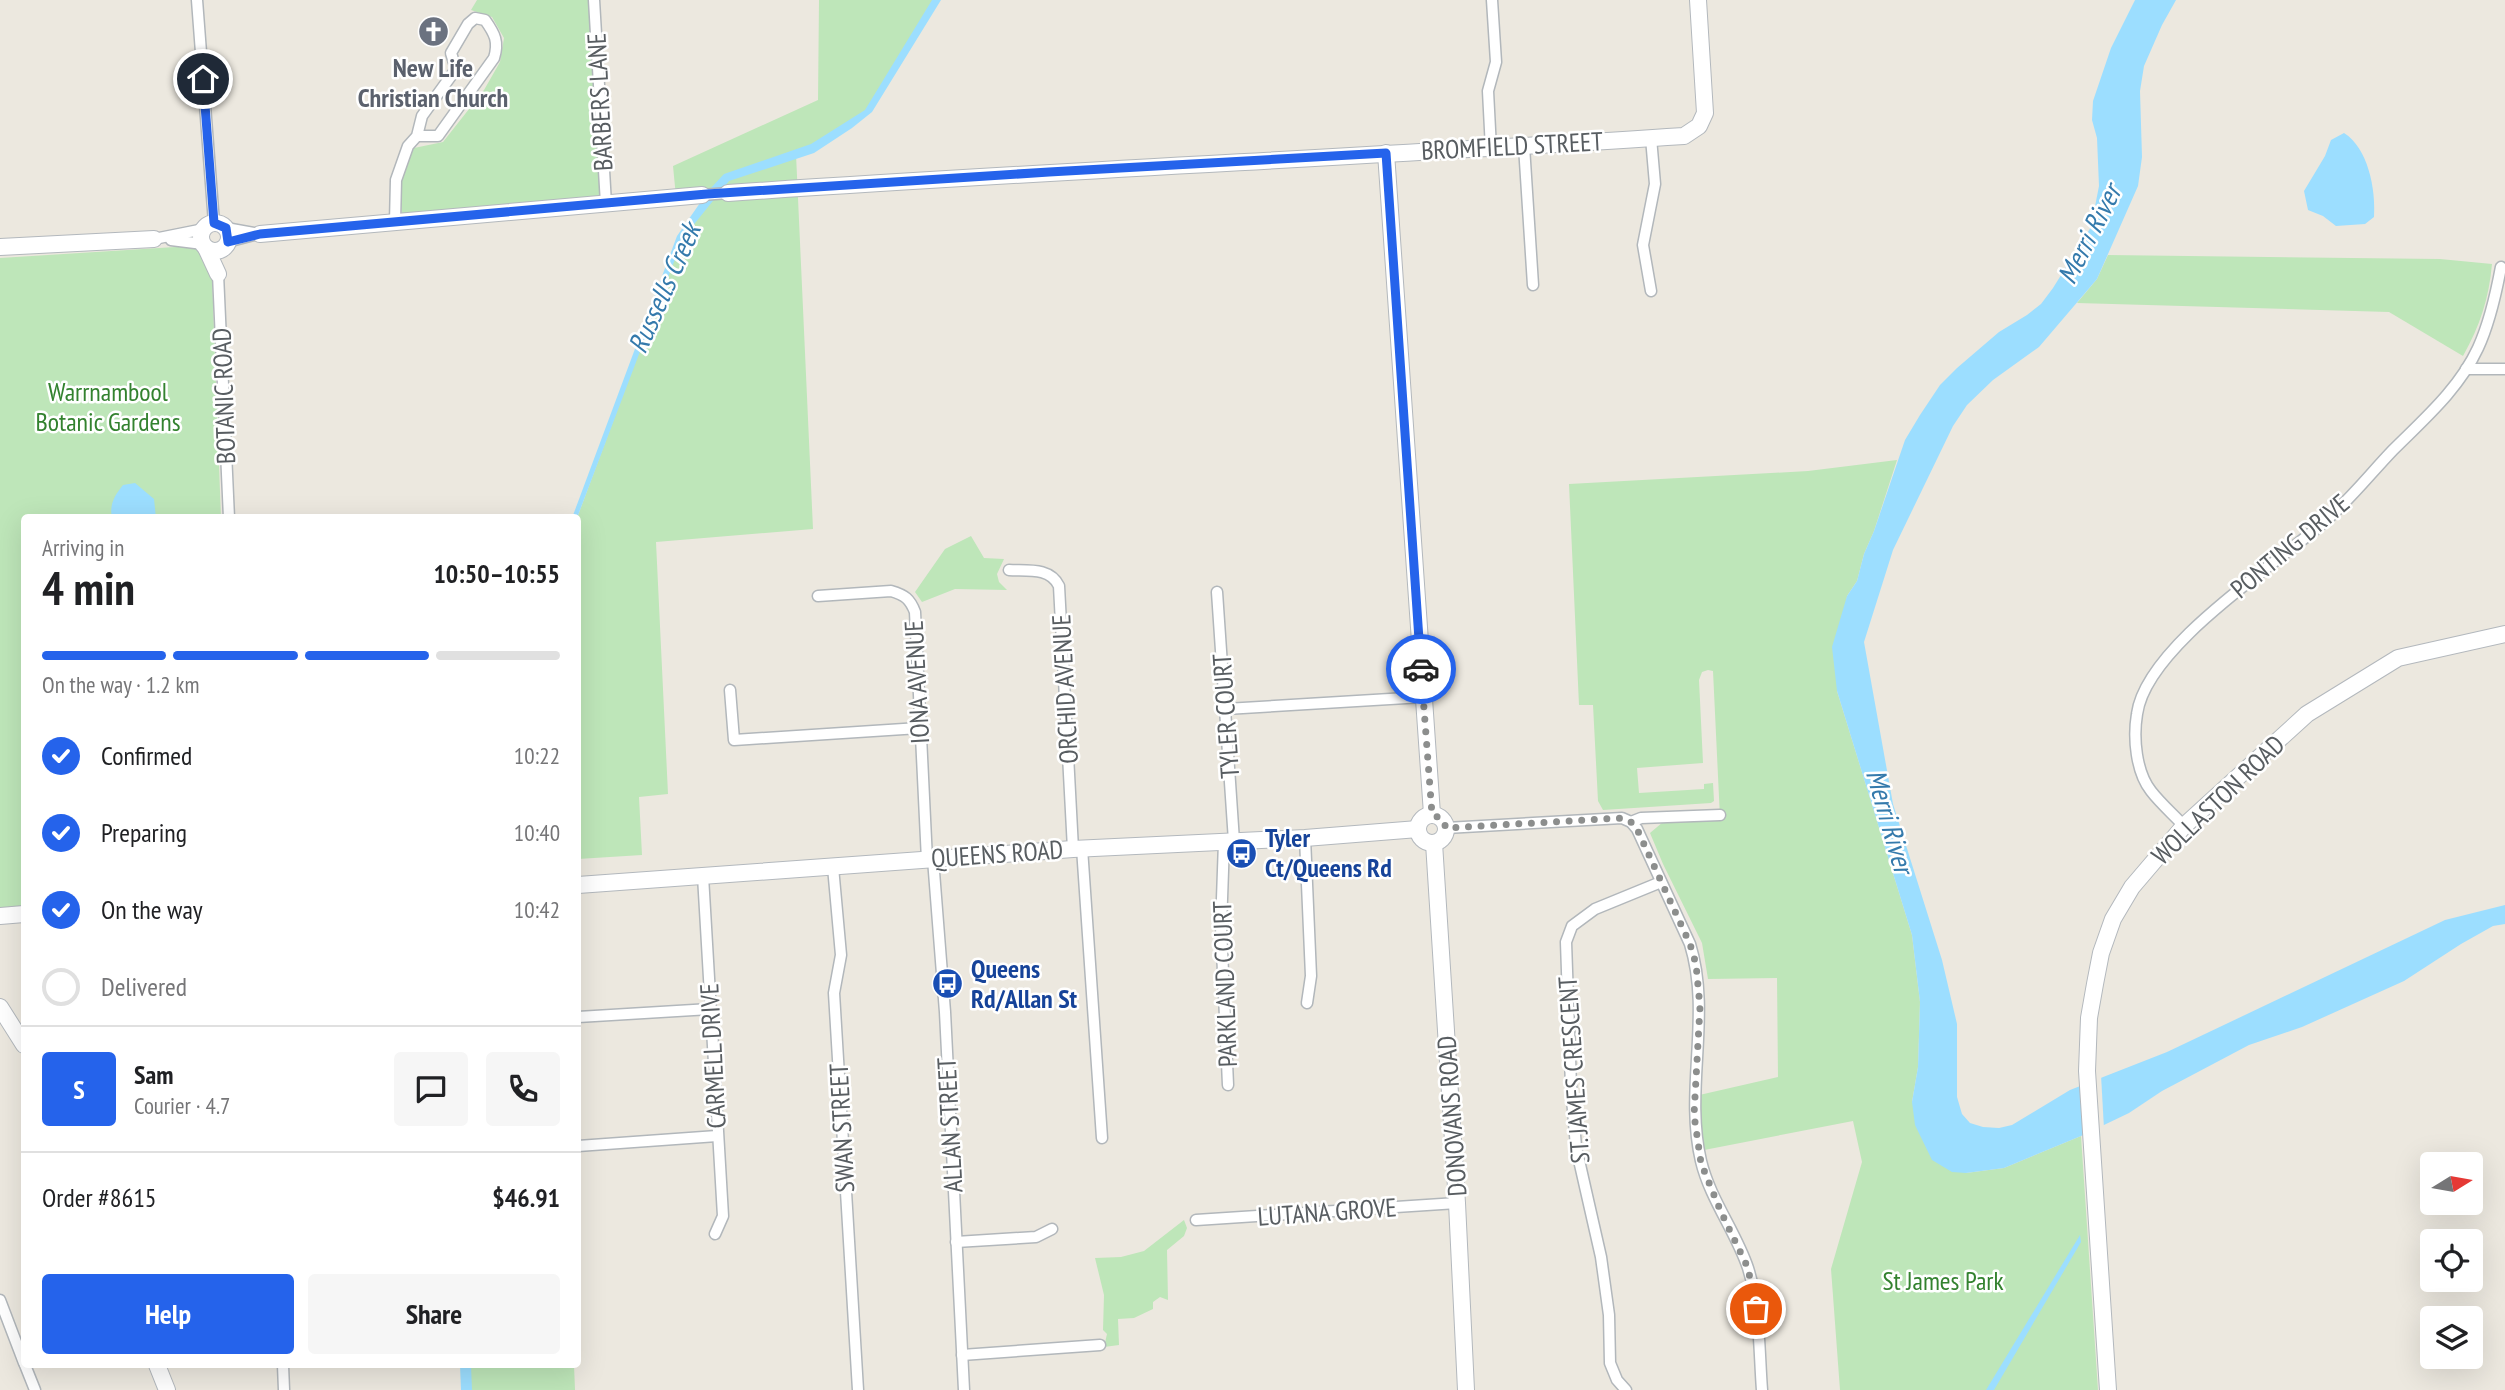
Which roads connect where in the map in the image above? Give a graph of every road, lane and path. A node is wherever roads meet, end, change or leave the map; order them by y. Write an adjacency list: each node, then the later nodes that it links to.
1 (197, 0): 17 (street, BOTANIC ROAD)
2 (594, 0): 14 (street, BARBERS LANE)
3 (1492, 0): 10 (street)
4 (1698, 0): 8 (street, BROMFIELD STREET)
5 (456, 69): 6 (street); 6 (street); 7 (street)
6 (478, 81): 7 (street)
7 (417, 136): 15 (street)
8 (1651, 138): 9 (street, BROMFIELD STREET); 23 (street)
9 (1524, 146): 10 (street, BROMFIELD STREET); 22 (street)
10 (1491, 149): 11 (street, BROMFIELD STREET)
11 (1386, 153): 12 (street, BROMFIELD STREET); 32 (street)
12 (727, 193): 13 (street, BROMFIELD STREET)
13 (702, 195): 14 (street, BROMFIELD STREET)
14 (606, 204): 15 (street, BROMFIELD STREET)
15 (396, 222): 16 (street, BROMFIELD STREET)
16 (260, 234): 17 (street, BROMFIELD STREET)
17 (215, 237): 18 (street, BROMFIELD STREET); 21 (street, BOTANIC ROAD)
18 (154, 239): 19 (street, BROMFIELD STREET)
19 (0, 247)
20 (2501, 267): 24 (street, PONTING DRIVE)
21 (218, 274): 26 (street, BOTANIC ROAD)
22 (1533, 285)
23 (1651, 291)
24 (2466, 369): 25 (street); 38 (street, PONTING DRIVE)
25 (2505, 369)
26 (229, 514)
27 (1009, 570): 44 (street, ORCHID AVENUE)
28 (1217, 592): 33 (street, TYLER COURT)
29 (818, 596): 34 (street, IONA AVENUE)
30 (2505, 634): 38 (street, WOLLASTON ROAD)
31 (730, 690): 34 (street)
32 (1423, 696): 33 (street); 35 (street)
33 (1226, 709): 42 (street, TYLER COURT)
34 (919, 728): 45 (street, IONA AVENUE)
35 (1432, 814): 39 (street); 40 (street)
36 (1720, 815): 37 (street)
37 (1626, 820): 39 (street); 48 (street)
38 (2184, 826): 81 (street, WOLLASTON ROAD)
39 (1446, 828): 43 (street)
40 (1418, 829): 41 (street, QUEENS ROAD); 43 (street)
41 (1305, 838): 42 (street, QUEENS ROAD); 52 (street)
42 (1229, 841): 44 (street, QUEENS ROAD); 57 (street, PARKLAND COURT)
43 (1434, 843): 61 (street, DONOVANS ROAD)
44 (1077, 849): 45 (street, QUEENS ROAD); 59 (street, ORCHID AVENUE)
45 (930, 860): 46 (street, QUEENS ROAD); 65 (street, ALLAN STREET)
46 (833, 867): 47 (street, QUEENS ROAD); 76 (street, SWAN STREET)
47 (703, 876): 49 (street, QUEENS ROAD); 54 (street, CARMELL DRIVE)
48 (1661, 882): 79 (street, ST. JAMES CRESCENT); 80 (street)
49 (581, 885)
50 (21, 914): 51 (street)
51 (0, 916)
52 (1307, 1003)
53 (0, 1007): 56 (street)
54 (710, 1009): 55 (street); 58 (street, CARMELL DRIVE)
55 (581, 1017)
56 (21, 1040)
57 (1228, 1085)
58 (718, 1136): 60 (street); 64 (street, CARMELL DRIVE)
59 (1102, 1138)
60 (581, 1146)
61 (1457, 1203): 62 (street, LUTANA GROVE); 78 (street, DONOVANS ROAD)
62 (1196, 1220)
63 (1052, 1229): 65 (street)
64 (715, 1234)
65 (956, 1242): 68 (street, ALLAN STREET)
66 (0, 1300): 67 (street)
67 (21, 1354)
68 (962, 1354): 69 (street); 77 (street, ALLAN STREET)
69 (1104, 1357)
70 (27, 1368): 73 (street)
71 (158, 1368): 74 (street)
72 (283, 1368): 75 (street)
73 (35, 1390)
74 (167, 1390)
75 (284, 1390)
76 (858, 1390)
77 (964, 1390)
78 (1466, 1390)
79 (1626, 1390)
80 (1762, 1390)
81 (2108, 1390)

